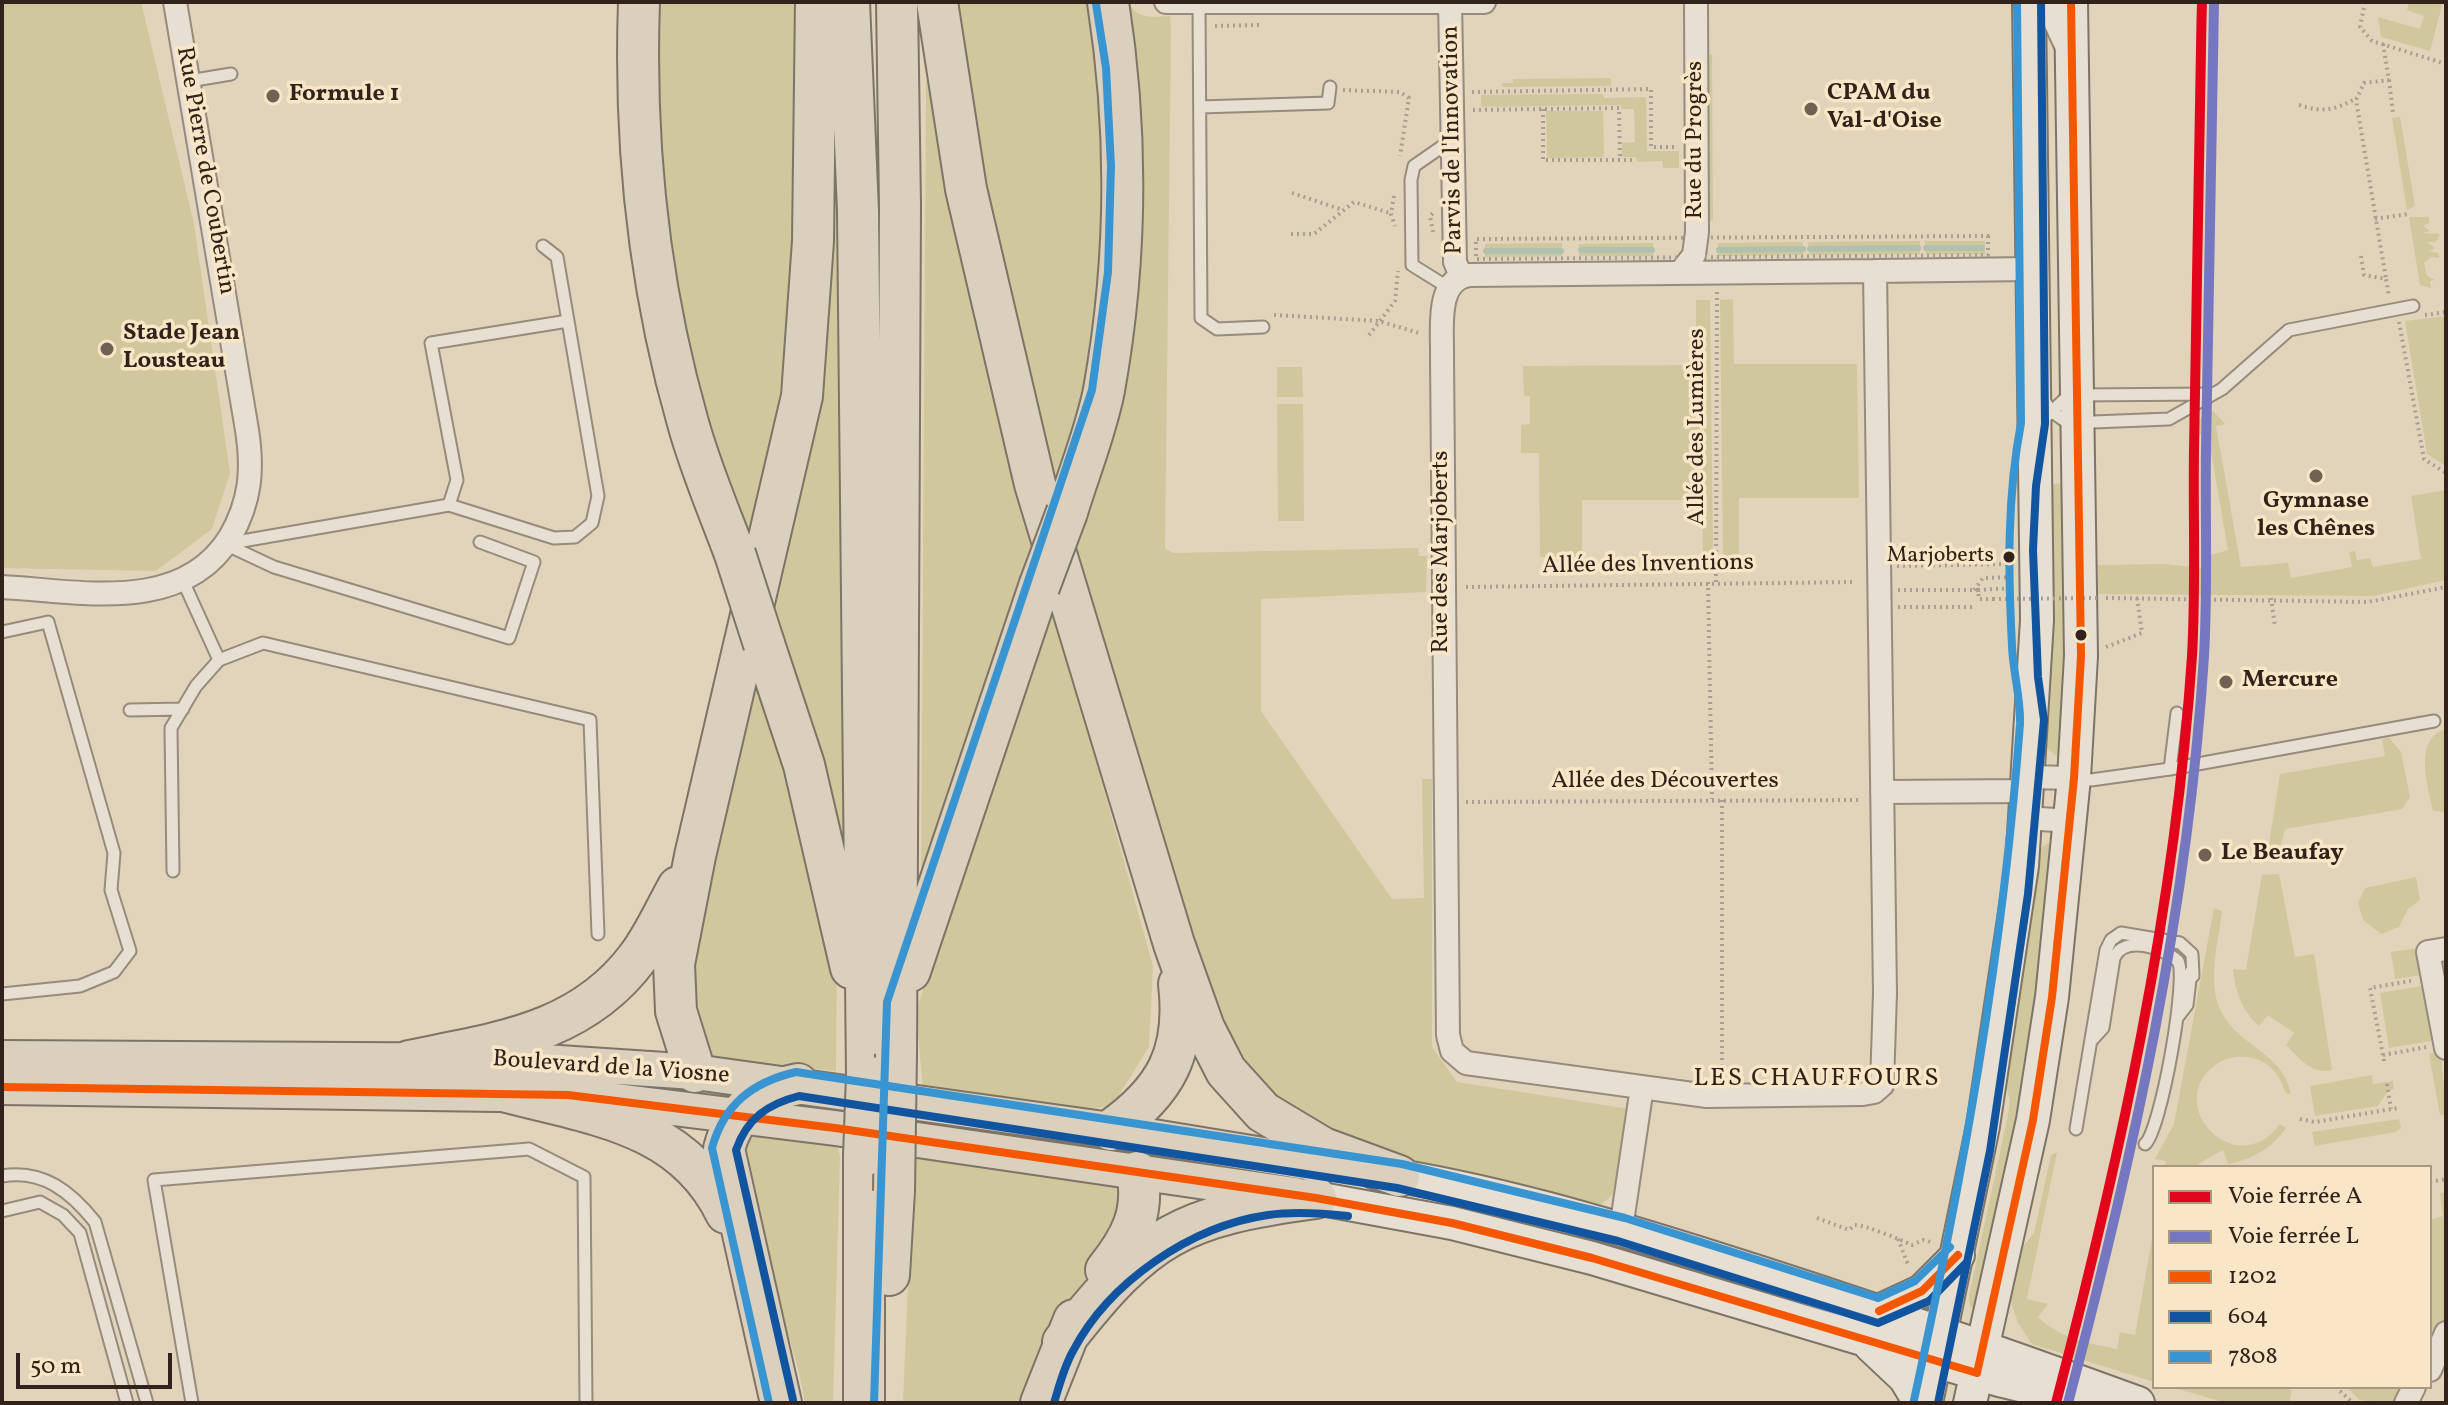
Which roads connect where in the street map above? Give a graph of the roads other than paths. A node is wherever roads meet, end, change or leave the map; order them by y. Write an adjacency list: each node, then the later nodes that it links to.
1 (175, 2): 17 (street, Rue Pierre de Coubertin)
2 (639, 2): 60 (highway, bridge)
3 (816, 2): 47 (highway)
4 (849, 2): 60 (highway)
5 (897, 2): 55 (highway)
6 (937, 2): 50 (highway)
7 (1108, 2): 55 (highway, bridge)
8 (1450, 2): 9 (street); 14 (street); 20 (street, Parvis de l'Innovation)
9 (1484, 2)
10 (1696, 2): 22 (street, Rue du Progrès)
11 (2029, 2): 23 (main road)
12 (2040, 2): 15 (street)
13 (2071, 2): 15 (main road)
14 (1182, 3): 19 (lane)
15 (2073, 66): 30 (main road)
16 (231, 74): 17 (lane)
17 (189, 81): 33 (street, Rue Pierre de Coubertin)
18 (1336, 89): 19 (lane)
19 (1200, 107): 28 (lane)
20 (1454, 138): 25 (street, Parvis de l'Innovation); 25 (lane)
21 (543, 246): 27 (lane)
22 (1690, 256): 24 (street); 25 (street)
23 (2030, 269): 24 (street); 30 (main road)
24 (1875, 271): 45 (street, Rue des Marjoberts)
25 (1455, 282): 65 (street, Rue des Marjoberts)
26 (2413, 306): 29 (lane)
27 (568, 321): 31 (lane); 31 (lane)
28 (1263, 327)
29 (2212, 394): 30 (lane); 30 (lane)
30 (2054, 417): 43 (main road); 44 (main road)
31 (449, 505): 33 (lane)
32 (480, 542): 33 (lane)
33 (225, 544): 34 (street)
34 (183, 581): 35 (street); 37 (lane)
35 (2, 587)
36 (2, 632): 54 (lane)
37 (219, 660): 38 (lane); 49 (lane)
38 (183, 709): 39 (lane); 48 (lane)
39 (130, 710)
40 (2177, 713): 42 (lane)
41 (2434, 721): 42 (lane)
42 (2170, 769): 43 (lane)
43 (2074, 778): 44 (street); 46 (main road)
44 (2027, 795): 45 (street); 46 (street); 80 (main road)
45 (1883, 796): 65 (street, Rue des Marjoberts)
46 (2071, 821): 82 (main road)
47 (695, 856): 61 (highway); 62 (highway)
48 (173, 871)
49 (598, 934)
50 (1174, 944): 71 (highway); 76 (highway)
51 (2446, 949): 58 (street)
52 (2173, 957): 53 (lane); 56 (lane); 57 (lane)
53 (2193, 976): 56 (lane); 57 (lane)
54 (2, 994)
55 (899, 1005): 60 (highway)
56 (2177, 1018): 72 (lane)
57 (2091, 1041): 70 (lane)
58 (2446, 1046)
59 (2, 1055): 61 (main road, Boulevard de la Viosne)
60 (877, 1057): 96 (highway, bridge); 97 (highway, bridge)
61 (409, 1061): 62 (main road, Boulevard de la Viosne)
62 (695, 1072): 63 (main road, Boulevard de la Viosne); 69 (main road)
63 (798, 1084): 69 (highway); 71 (main road, Boulevard de la Viosne)
64 (2, 1087): 66 (main road, Boulevard de la Viosne)
65 (1642, 1087): 79 (street)
66 (163, 1089): 67 (main road, Boulevard de la Viosne); 68 (main road)
67 (507, 1092): 69 (main road, Boulevard de la Viosne); 81 (highway)
68 (2, 1109)
69 (739, 1115): 73 (main road, Boulevard de la Viosne); 81 (highway)
70 (2076, 1129)
71 (1111, 1130): 73 (main road); 74 (main road); 77 (main road, Boulevard de la Viosne)
72 (2145, 1144)
73 (1025, 1156): 74 (main road, Boulevard de la Viosne)
74 (1137, 1172): 77 (main road, Boulevard de la Viosne); 86 (highway)
75 (2, 1176): 92 (lane)
76 (1399, 1176): 77 (main road, Boulevard de la Viosne); 79 (main road, Boulevard de la Viosne)
77 (1320, 1182): 85 (main road, Boulevard de la Viosne); 86 (highway)
78 (2, 1211): 91 (lane)
79 (1621, 1229): 83 (main road, Boulevard de la Viosne)
80 (1958, 1255): 83 (main road); 87 (main road)
81 (748, 1260): 95 (highway)
82 (1995, 1289): 89 (main road); 90 (main road)
83 (1879, 1311): 87 (main road, Boulevard de la Viosne)
84 (2446, 1333): 88 (street)
85 (1857, 1336): 87 (main road, Boulevard de la Viosne); 99 (main road)
86 (1063, 1342): 98 (highway)
87 (1938, 1346): 89 (main road, Boulevard de la Viosne); 100 (main road)
88 (2432, 1365)
89 (1977, 1374): 90 (main road, Boulevard de la Viosne)
90 (2021, 1385): 101 (main road, Boulevard de la Viosne); 102 (main road, Boulevard de la Viosne)
91 (127, 1403)
92 (147, 1403)
93 (192, 1403): 94 (lane)
94 (586, 1403)
95 (781, 1403)
96 (864, 1403)
97 (886, 1403)
98 (1041, 1403)
99 (1920, 1403)
100 (1926, 1403)
101 (2096, 1403)
102 (2138, 1403)

